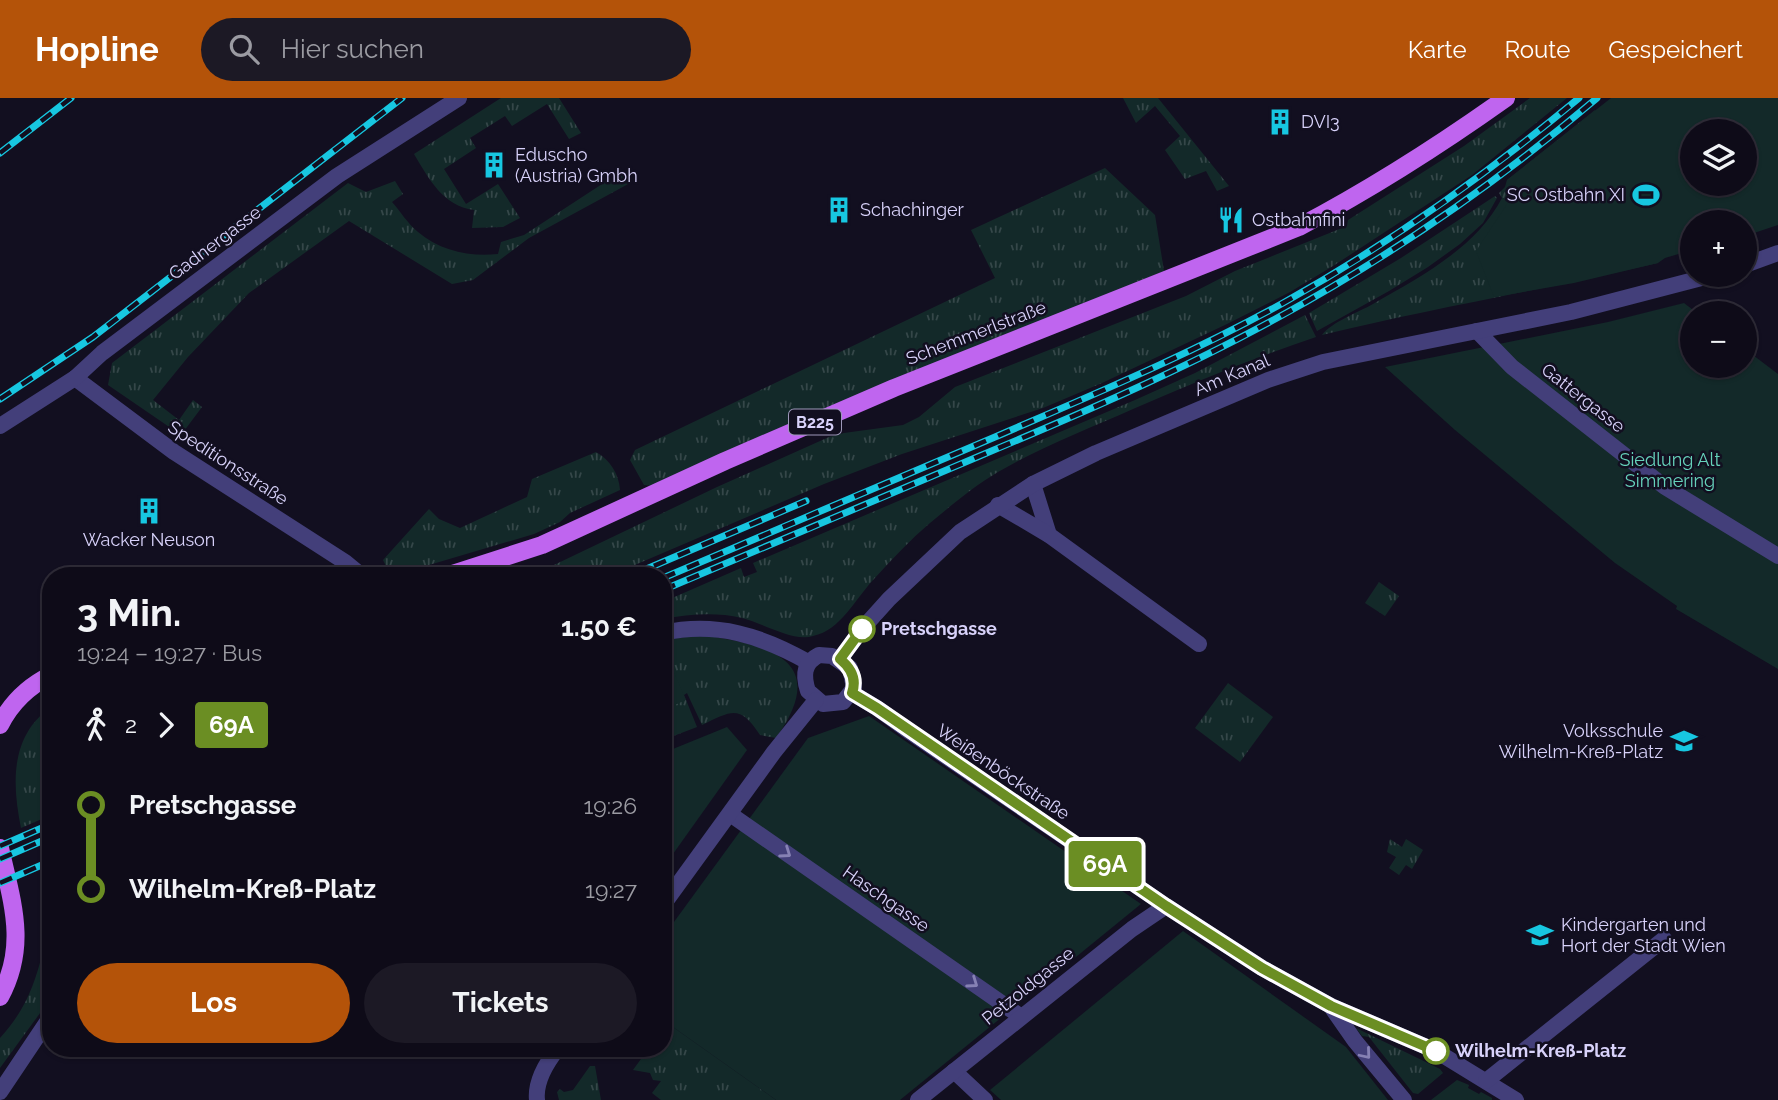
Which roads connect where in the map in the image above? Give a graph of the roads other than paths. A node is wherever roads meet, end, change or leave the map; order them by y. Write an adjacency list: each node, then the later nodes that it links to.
1 (459, 98): 7 (street, Gadnergasse)
2 (1506, 98): 14 (main road, Schemmerlstraße / B225)
3 (1778, 253): 4 (street)
4 (1757, 261)
5 (1680, 284): 6 (street, Am Kanal)
6 (1477, 331): 9 (street, Am Kanal); 12 (street, Gattergasse)
7 (75, 378): 8 (street, Gadnergasse); 13 (street, Speditionsstraße)
8 (0, 426)
9 (1033, 484): 10 (street, Am Kanal); 11 (street)
10 (998, 505): 11 (street); 17 (street, Am Kanal)
11 (1049, 535): 16 (street)
12 (1778, 556)
13 (351, 567)
14 (474, 567)
15 (672, 632): 18 (street)
16 (1199, 644)
17 (840, 659): 18 (street); 20 (street)
18 (808, 662): 21 (street)
19 (42, 680): 22 (main road)
20 (852, 693): 21 (street); 26 (street, Weißenböckstraße)
21 (816, 700): 23 (street)
22 (0, 725)
23 (730, 814): 25 (street); 30 (street, Haschgasse, one-way to 30)
24 (0, 848): 28 (main road)
25 (672, 893)
26 (1166, 906): 29 (street); 30 (street, Petzoldgasse)
27 (1664, 939): 34 (street)
28 (0, 997)
29 (1331, 1006): 34 (street); 40 (street, one-way to 40)
30 (1020, 1016): 33 (street, Petzoldgasse)
31 (42, 1029): 35 (street)
32 (551, 1057): 36 (street)
33 (954, 1071): 38 (street, Petzoldgasse); 39 (street)
34 (1486, 1081): 37 (street)
35 (0, 1092)
36 (537, 1097)
37 (1510, 1099)
38 (918, 1100)
39 (985, 1100)
40 (1404, 1100)

